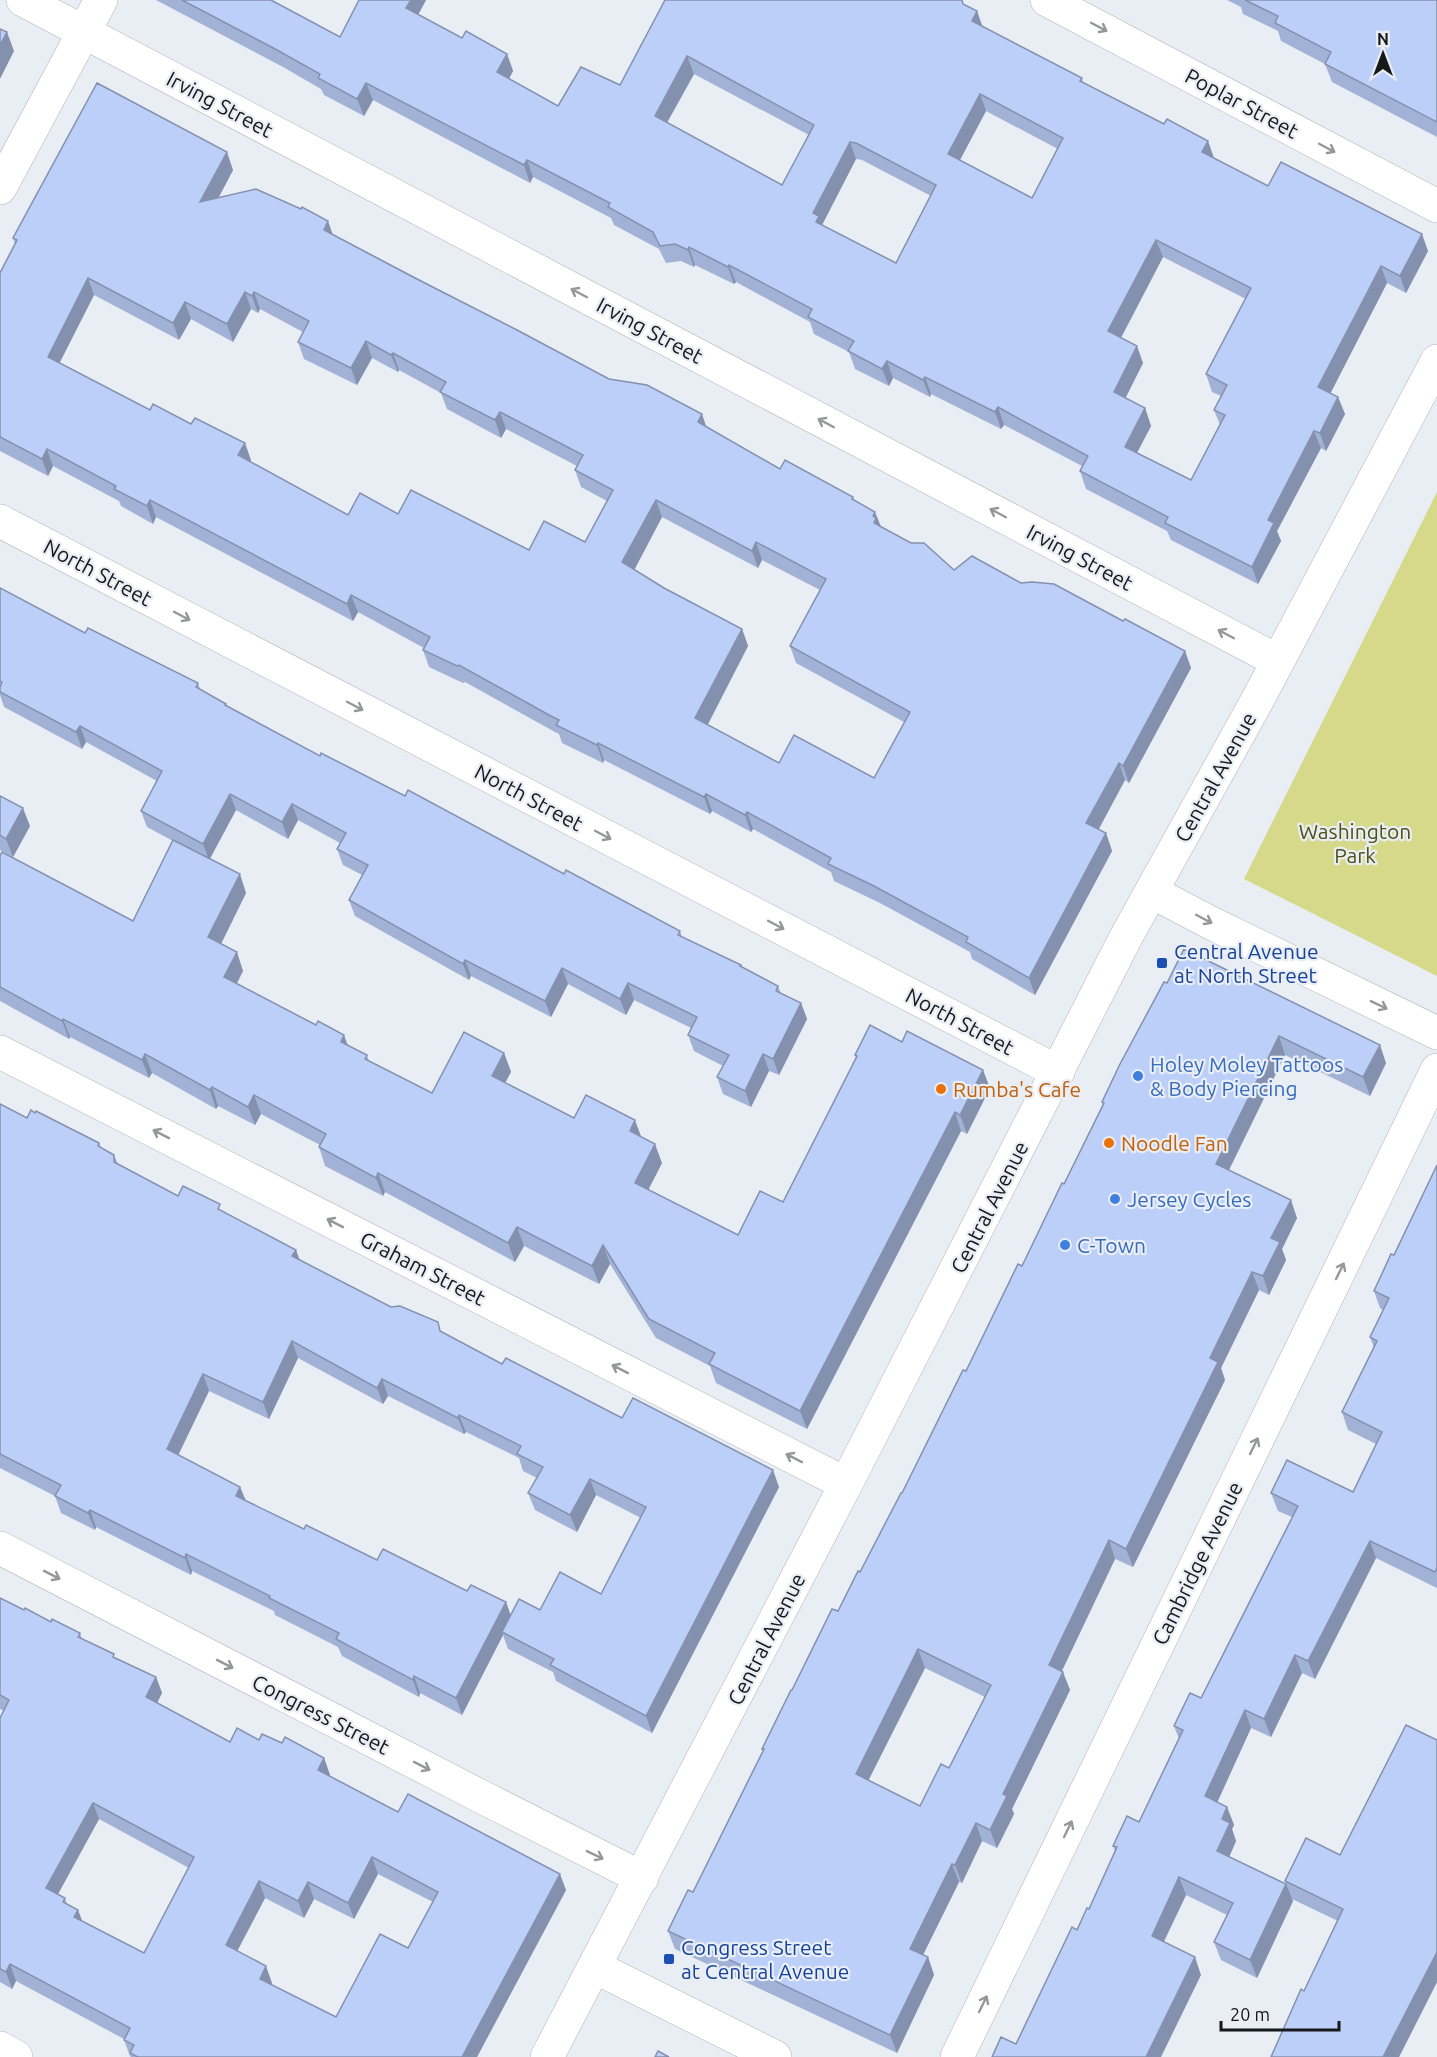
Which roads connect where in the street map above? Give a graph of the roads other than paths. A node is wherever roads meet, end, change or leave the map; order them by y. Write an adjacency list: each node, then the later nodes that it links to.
1 (22, 0): 4 (street, Irving Street)
2 (100, 0): 4 (street)
3 (1047, 0): 6 (street, Poplar Street, one-way to 6)
4 (84, 32): 5 (street); 9 (street, Irving Street, one-way to 4)
5 (0, 188)
6 (1437, 206)
7 (1437, 361): 9 (street, Central Avenue)
8 (0, 521): 14 (street, North Street, one-way to 14)
9 (1278, 661): 10 (street, Central Avenue)
10 (1152, 892): 11 (street, one-way to 11); 14 (street, Central Avenue)
11 (1437, 1033)
12 (0, 1052): 15 (street, Graham Street, one-way to 12)
13 (1437, 1070): 23 (street, Cambridge Avenue, one-way to 13)
14 (1058, 1072): 15 (street, Central Avenue)
15 (846, 1484): 17 (street, Central Avenue)
16 (0, 1548): 17 (street, Congress Street, one-way to 17)
17 (642, 1878): 18 (street, Central Avenue)
18 (595, 1967): 21 (street, Central Avenue); 22 (street)
19 (0, 2049): 20 (street)
20 (16, 2057)
21 (547, 2057)
22 (775, 2057)
23 (957, 2057)

